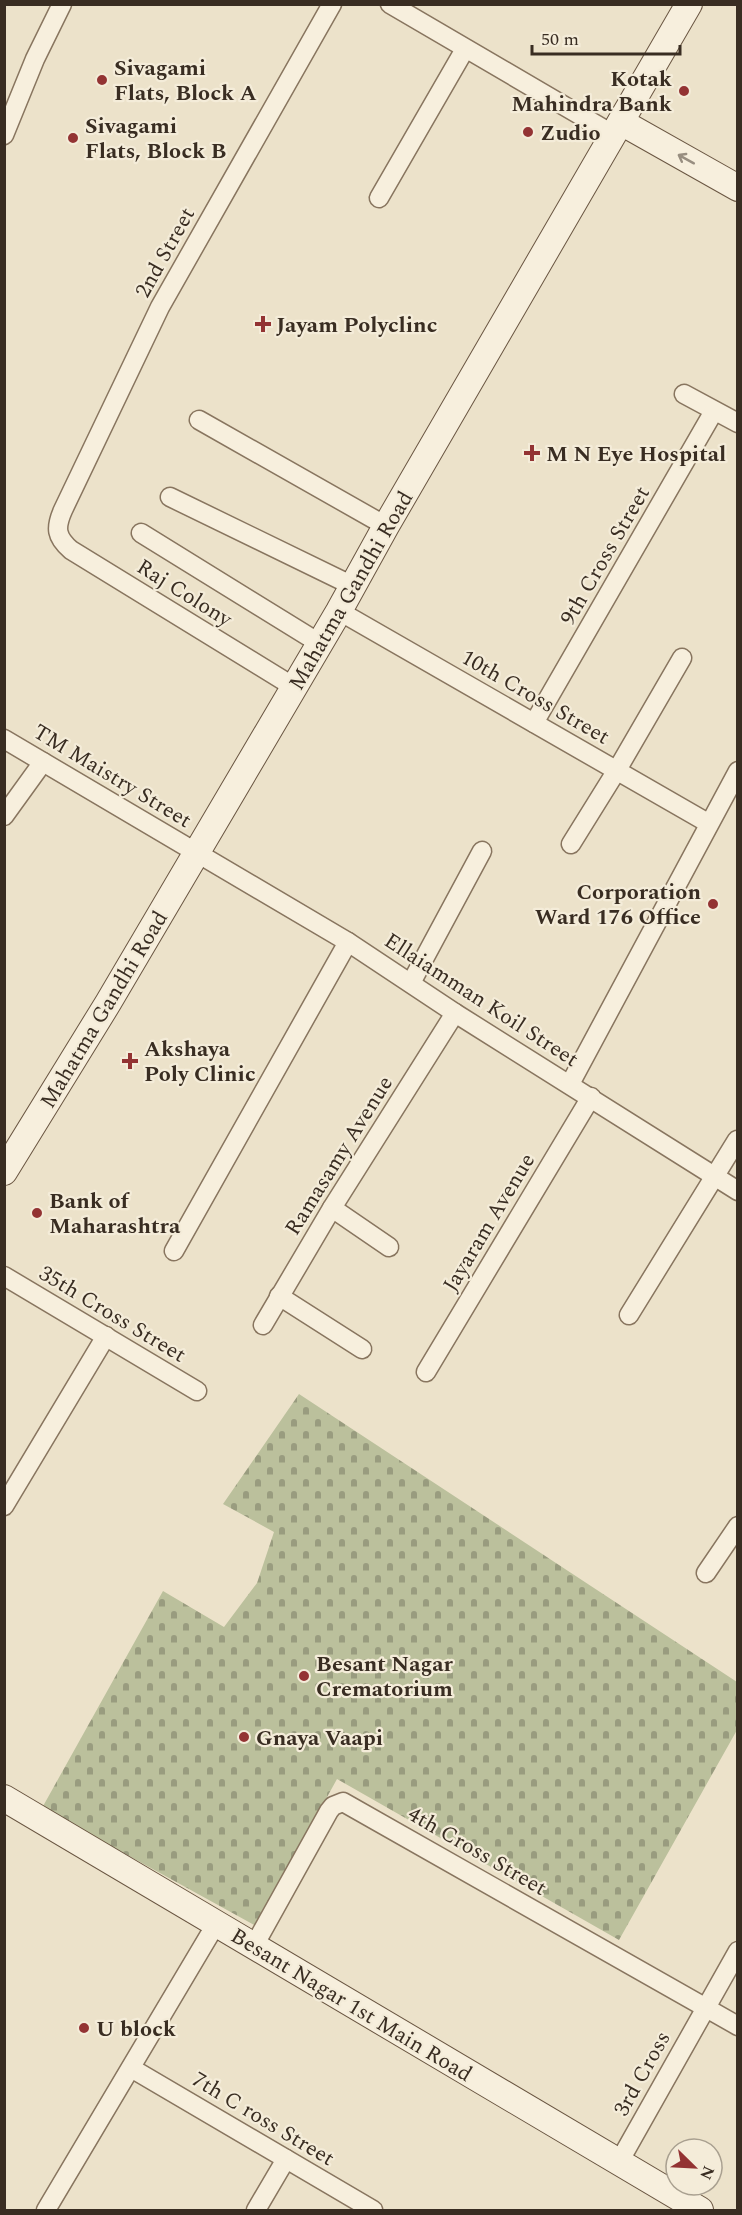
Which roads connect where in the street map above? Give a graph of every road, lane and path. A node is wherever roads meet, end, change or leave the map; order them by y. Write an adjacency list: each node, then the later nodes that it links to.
1 (62, 4): 7 (street)
2 (332, 4): 16 (street, 2nd Street)
3 (390, 4): 5 (street)
4 (689, 4): 6 (main road, Mahatma Gandhi Road)
5 (465, 49): 6 (street); 9 (street)
6 (617, 128): 8 (main road, one-way to 6); 15 (main road, Mahatma Gandhi Road)
7 (4, 135)
8 (738, 188)
9 (379, 198)
10 (684, 394): 11 (street)
11 (714, 411): 13 (street); 23 (street, 9th Cross Street)
12 (199, 420): 15 (street)
13 (738, 423)
14 (170, 497): 18 (street)
15 (386, 526): 18 (main road, Mahatma Gandhi Road)
16 (57, 532): 22 (street, Raj Colony)
17 (141, 533): 20 (street)
18 (353, 586): 19 (main road, Mahatma Gandhi Road)
19 (339, 611): 20 (main road, Mahatma Gandhi Road); 23 (street, 10th Cross Street)
20 (319, 643): 22 (main road, Mahatma Gandhi Road)
21 (682, 658): 26 (street)
22 (294, 687): 32 (main road, Mahatma Gandhi Road)
23 (534, 723): 26 (street, 10th Cross Street)
24 (4, 739): 25 (street, TM Maistry Street)
25 (43, 762): 28 (street); 32 (street, TM Maistry Street)
26 (617, 770): 29 (street, 10th Cross Street); 30 (street)
27 (738, 771): 29 (street)
28 (4, 816)
29 (708, 823): 36 (street)
30 (572, 844)
31 (482, 851): 34 (street)
32 (197, 853): 33 (street, Ellaiamman Koil Street); 39 (main road, Mahatma Gandhi Road)
33 (348, 942): 34 (street, Ellaiamman Koil Street); 44 (street)
34 (411, 983): 35 (street, Ellaiamman Koil Street)
35 (455, 1013): 36 (street, Ellaiamman Koil Street); 42 (street, Ramasamy Avenue)
36 (570, 1084): 37 (street, Ellaiamman Koil Street)
37 (591, 1097): 40 (street, Ellaiamman Koil Street); 51 (street, Jayaram Avenue)
38 (737, 1140): 40 (street)
39 (4, 1172)
40 (716, 1177): 41 (street, Ellaiamman Koil Street); 47 (street)
41 (738, 1191)
42 (332, 1208): 43 (street); 46 (street, Ramasamy Avenue)
43 (389, 1247)
44 (174, 1251)
45 (4, 1276): 49 (street, 35th Cross Street)
46 (279, 1296): 48 (street, Ramasamy Avenue); 50 (street)
47 (629, 1315)
48 (263, 1325)
49 (106, 1336): 52 (street, 35th Cross Street); 53 (street)
50 (362, 1349)
51 (426, 1372)
52 (197, 1391)
53 (4, 1506)
54 (738, 1526): 55 (street)
55 (706, 1573)
56 (4, 1798): 57 (main road, Besant Nagar 1st Main Road)
57 (216, 1924): 58 (main road, Besant Nagar 1st Main Road); 62 (street)
58 (254, 1946): 60 (street, 4th Cross Street); 64 (main road, Besant Nagar 1st Main Road)
59 (738, 1951): 60 (street, 3rd Cross)
60 (705, 2007): 61 (street, 4th Cross Street); 64 (street, 3rd Cross)
61 (738, 2026)
62 (131, 2068): 63 (street, 7th C ross Street); 65 (street)
63 (286, 2159): 66 (street); 67 (street, 7th C ross Street)
64 (619, 2162): 68 (main road, Besant Nagar 1st Main Road)
65 (46, 2211)
66 (256, 2211)
67 (373, 2211)
68 (700, 2211)

